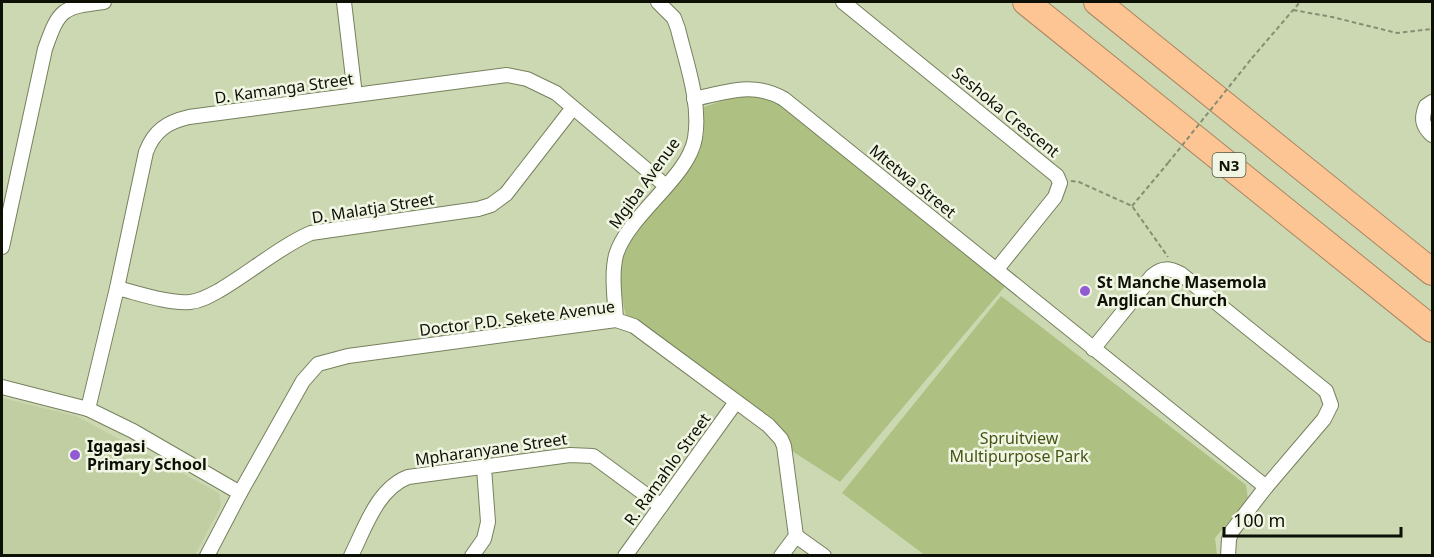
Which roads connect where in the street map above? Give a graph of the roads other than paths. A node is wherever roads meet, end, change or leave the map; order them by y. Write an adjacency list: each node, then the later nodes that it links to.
1 (104, 2): 7 (street)
2 (344, 2): 8 (street)
3 (658, 2): 9 (street, Mgiba Avenue)
4 (843, 2): 15 (street, Seshoka Crescent)
5 (1026, 2): 19 (highway, N3)
6 (1097, 2): 16 (highway, N3)
7 (73, 4): 14 (street)
8 (355, 95): 11 (street, D. Kamanga Street); 17 (street, D. Kamanga Street)
9 (694, 99): 13 (street, Mgiba Avenue); 15 (street, Mtetwa Street)
10 (1432, 102): 12 (street)
11 (572, 109): 13 (street, D. Kamanga Street); 17 (street, D. Malatja Street)
12 (1432, 135)
13 (666, 186): 18 (street, Mgiba Avenue)
14 (2, 248)
15 (997, 269): 20 (street, Mtetwa Street)
16 (1432, 272)
17 (117, 288): 23 (street, D. Kamanga Street)
18 (616, 320): 22 (street, Doctor P.D. Sekete Avenue); 26 (street, Doctor P.D. Sekete Avenue)
19 (1432, 329)
20 (1093, 349): 25 (street, Mtetwa Street); 25 (street)
21 (2, 387): 23 (street)
22 (736, 402): 27 (street, R. Ramahlo Street); 28 (street, Doctor P.D. Sekete Avenue)
23 (88, 408): 26 (street)
24 (484, 468): 27 (street, Mpharanyane Street); 30 (street, Mpharanyane Street); 31 (street)
25 (1266, 487): 35 (street)
26 (240, 493): 29 (street, Doctor P.D. Sekete Avenue)
27 (661, 506): 32 (street, R. Ramahlo Street)
28 (796, 536): 33 (street); 34 (street)
29 (207, 555)
30 (351, 555)
31 (471, 555)
32 (625, 555)
33 (781, 555)
34 (824, 555)
35 (1228, 555)

